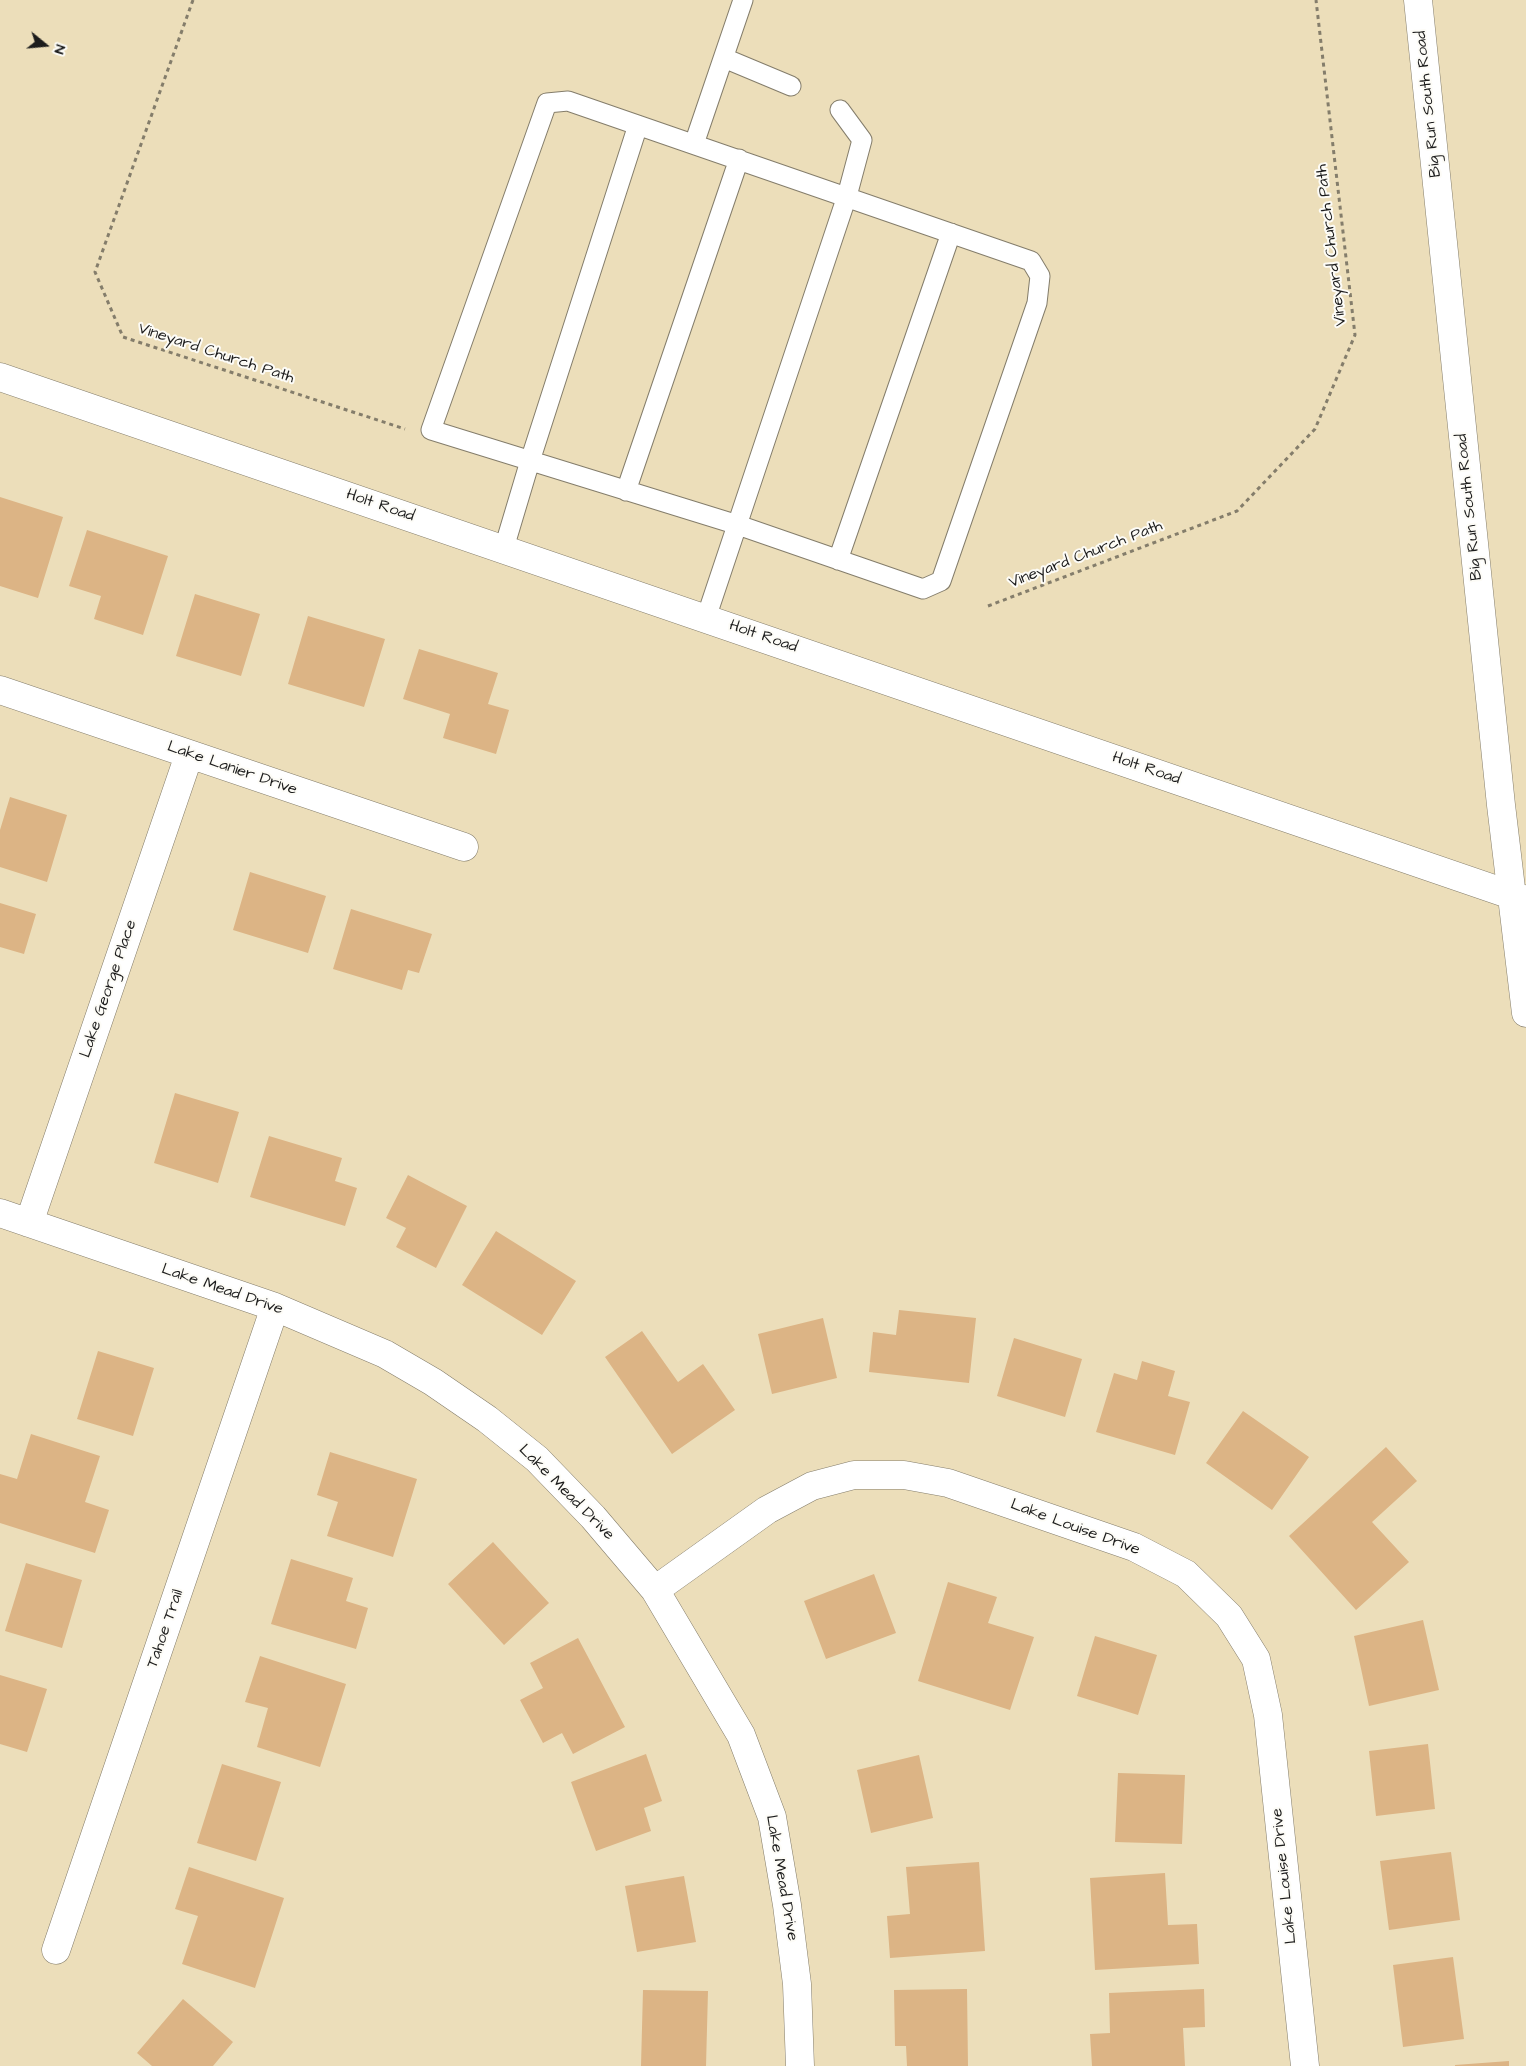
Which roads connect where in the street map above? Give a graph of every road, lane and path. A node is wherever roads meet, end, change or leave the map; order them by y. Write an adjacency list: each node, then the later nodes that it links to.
1 (193, 0): 14 (path, Vineyard Church Path)
2 (743, 0): 5 (lane)
3 (1316, 0): 20 (path, Vineyard Church Path)
4 (1418, 0): 25 (street, Big Run South Road)
5 (724, 58): 6 (lane); 9 (lane)
6 (791, 86)
7 (840, 110): 11 (lane)
8 (638, 125): 9 (lane); 15 (lane); 15 (lane)
9 (694, 144): 10 (lane)
10 (739, 160): 11 (lane); 16 (lane)
11 (847, 196): 12 (lane); 17 (lane)
12 (951, 233): 19 (lane); 19 (lane)
13 (0, 377): 18 (street, Holt Road)
14 (407, 430)
15 (530, 461): 16 (lane); 18 (lane)
16 (626, 491): 17 (lane)
17 (738, 526): 19 (lane); 21 (lane)
18 (504, 548): 21 (street, Holt Road)
19 (838, 560)
20 (988, 606)
21 (706, 618): 25 (street, Holt Road)
22 (0, 690): 23 (street, Lake Lanier Drive)
23 (189, 754): 24 (street, Lake Lanier Drive); 28 (street, Lake George Place)
24 (464, 847)
25 (1519, 898): 26 (street, Big Run South Road)
26 (1526, 1013)
27 (0, 1213): 28 (street, Lake Mead Drive)
28 (29, 1223): 29 (street, Lake Mead Drive)
29 (275, 1308): 30 (street, Lake Mead Drive); 31 (street, Tahoe Trail)
30 (655, 1590): 32 (street, Lake Mead Drive); 33 (street, Lake Louise Drive)
31 (56, 1950)
32 (800, 2066)
33 (1305, 2066)

